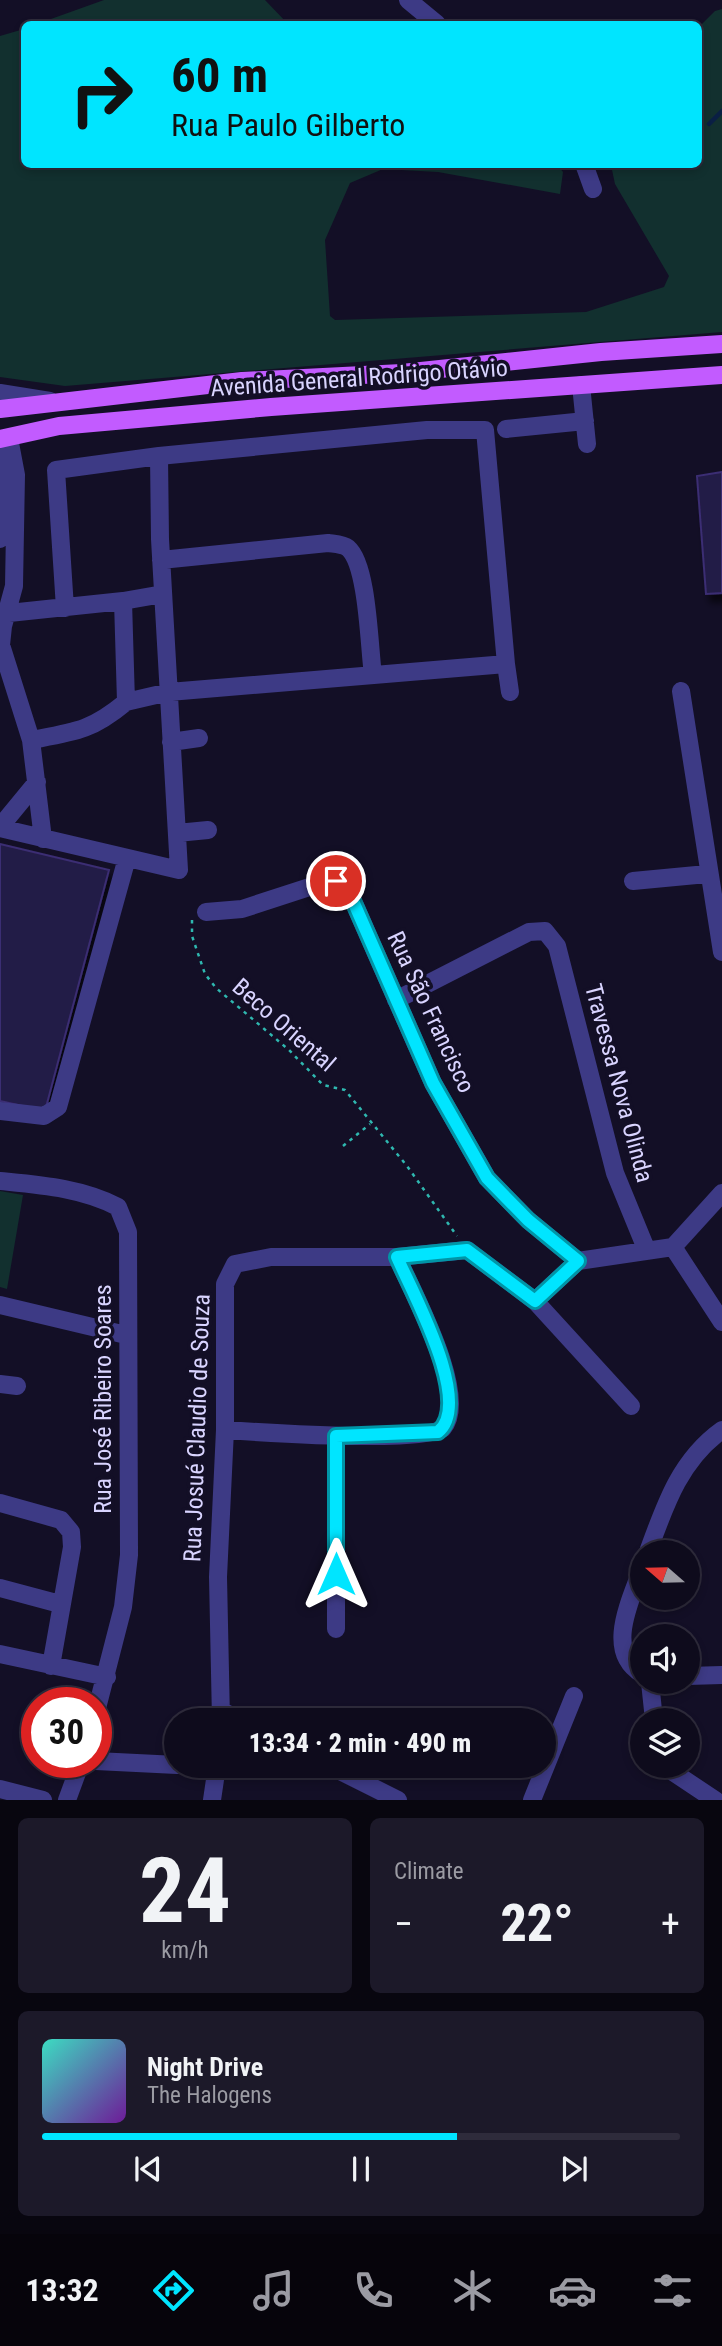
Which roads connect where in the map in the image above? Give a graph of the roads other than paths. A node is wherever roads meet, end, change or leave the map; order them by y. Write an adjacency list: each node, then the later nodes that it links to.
1 (408, 0): 2 (street)
2 (433, 21)
3 (585, 168): 4 (street)
4 (593, 189)
5 (722, 344): 9 (main road, Avenida General Rodrigo Otávio)
6 (722, 375): 7 (main road, Avenida General Rodrigo Otávio)
7 (581, 385): 11 (street); 13 (main road, Avenida General Rodrigo Otávio)
8 (0, 393): 9 (street, Avenida General Rodrigo Otávio)
9 (60, 403): 10 (main road, Avenida General Rodrigo Otávio)
10 (0, 409)
11 (585, 421): 12 (street); 14 (street)
12 (506, 429)
13 (3, 440): 16 (street); 21 (street)
14 (587, 444)
15 (159, 456): 17 (street); 20 (street); 22 (street)
16 (0, 539)
17 (161, 560): 18 (street); 23 (street)
18 (163, 594): 19 (street); 26 (street)
19 (123, 601): 20 (street); 28 (street)
20 (65, 608): 21 (street)
21 (9, 612): 24 (street)
22 (506, 664): 23 (street); 27 (street)
23 (373, 675): 26 (street)
24 (7, 687): 30 (street)
25 (681, 691): 38 (street)
26 (169, 692): 28 (street); 31 (street)
27 (510, 692)
28 (126, 702): 30 (street)
29 (200, 738): 31 (street)
30 (31, 740): 32 (street)
31 (172, 742): 35 (street)
32 (37, 782): 33 (street); 36 (street)
33 (0, 828): 36 (street)
34 (208, 830): 35 (street)
35 (177, 833): 37 (street)
36 (43, 839): 37 (street)
37 (127, 858): 43 (street)
38 (707, 874): 39 (street); 41 (street)
39 (634, 881)
40 (206, 912): 42 (street, Rua São Francisco)
41 (722, 952)
42 (396, 1000): 47 (street, Travessa Nova Olinda); 49 (street, Rua São Francisco)
43 (0, 1111)
44 (0, 1181): 53 (street, Rua José Ribeiro Soares)
45 (722, 1193): 46 (street)
46 (673, 1247): 47 (street); 52 (street)
47 (647, 1251): 49 (street)
48 (397, 1257): 50 (street, Rua Josué Claudio de Souza); 55 (street, Rua Josué Claudio de Souza); 57 (street)
49 (578, 1261): 50 (street)
50 (535, 1301): 54 (street)
51 (0, 1306): 53 (street)
52 (722, 1322)
53 (126, 1335): 69 (street, Rua José Ribeiro Soares)
54 (631, 1406)
55 (225, 1430): 57 (street); 72 (street, Rua Josué Claudio de Souza)
56 (722, 1430): 59 (street)
57 (336, 1436): 63 (street)
58 (0, 1503): 62 (street)
59 (653, 1540)
60 (0, 1588): 62 (street)
61 (630, 1601): 65 (street)
62 (60, 1604): 66 (street)
63 (337, 1629)
64 (0, 1654): 66 (street)
65 (630, 1664)
66 (51, 1666): 69 (street)
67 (722, 1675): 68 (street)
68 (700, 1676)
69 (107, 1677): 70 (street, Rua José Ribeiro Soares)
70 (104, 1687)
71 (574, 1696): 84 (street)
72 (221, 1708)
73 (112, 1762): 74 (street)
74 (164, 1764)
75 (75, 1778): 81 (street)
76 (215, 1778): 82 (street)
77 (354, 1778): 83 (street)
78 (682, 1778): 85 (street)
79 (0, 1789): 80 (street)
80 (43, 1800)
81 (67, 1800)
82 (212, 1800)
83 (397, 1800)
84 (533, 1800)
85 (715, 1800)

